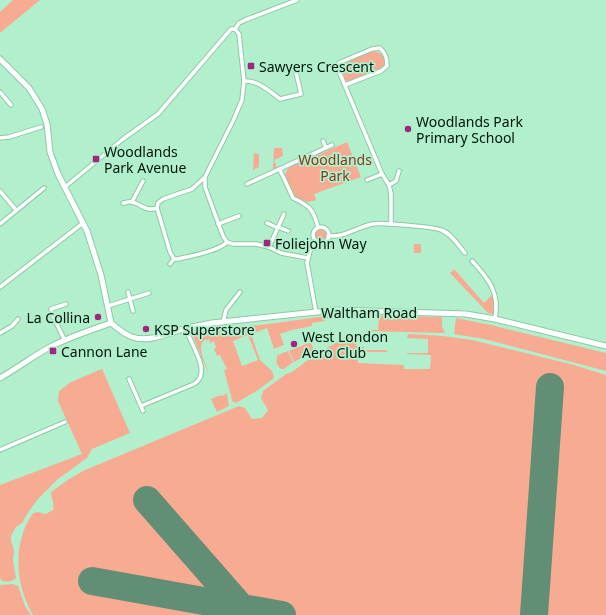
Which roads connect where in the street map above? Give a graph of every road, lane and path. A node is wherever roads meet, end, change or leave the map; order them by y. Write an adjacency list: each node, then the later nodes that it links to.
1 (297, 0): 2 (street)
2 (236, 29): 5 (street); 26 (street)
3 (0, 59): 26 (street)
4 (295, 68): 5 (street)
5 (244, 81): 20 (street)
6 (345, 85): 6 (street); 18 (street)
7 (0, 94): 8 (street)
8 (11, 105)
9 (42, 127): 10 (street)
10 (32, 130): 11 (street); 12 (street)
11 (35, 135)
12 (0, 138)
13 (324, 141): 15 (street)
14 (332, 145): 15 (street)
15 (326, 148): 16 (street)
16 (280, 170): 23 (street); 42 (street)
17 (399, 171): 27 (street)
18 (382, 174): 21 (street); 27 (street)
19 (250, 176): 23 (street)
20 (205, 177): 25 (street); 28 (street)
21 (367, 180)
22 (144, 181): 31 (street)
23 (252, 182): 24 (street)
24 (247, 184)
25 (197, 185): 28 (street); 33 (street)
26 (64, 186): 37 (street)
27 (389, 186): 41 (street)
28 (205, 187): 40 (street)
29 (44, 188): 34 (street)
30 (0, 191): 34 (street)
31 (132, 202): 32 (street); 33 (street)
32 (123, 203)
33 (157, 208): 51 (street)
34 (16, 210): 39 (street)
35 (284, 214): 43 (street)
36 (239, 216): 40 (street)
37 (83, 223): 54 (street); 61 (street)
38 (267, 223): 43 (street)
39 (0, 224)
40 (218, 224): 47 (street)
41 (390, 224): 45 (street); 49 (street)
42 (318, 227): 45 (street); 46 (street)
43 (278, 228): 44 (street); 48 (street)
44 (288, 231)
45 (328, 236): 46 (street)
46 (316, 241): 50 (street)
47 (227, 242): 48 (street); 51 (street)
48 (269, 247): 50 (street)
49 (465, 253)
50 (308, 258): 64 (street)
51 (174, 259): 53 (street)
52 (472, 261): 65 (street)
53 (170, 264)
54 (0, 288)
55 (128, 292): 58 (street)
56 (240, 292): 67 (street)
57 (149, 293): 58 (street)
58 (130, 299): 61 (street); 63 (street)
59 (66, 304): 62 (street)
60 (46, 306): 62 (street)
61 (108, 306): 68 (street)
62 (51, 309): 71 (street)
63 (133, 311)
64 (316, 312): 65 (street, Waltham Road); 67 (street, Waltham Road)
65 (494, 319): 72 (street, Waltham Road)
66 (18, 320): 70 (street)
67 (223, 322): 69 (street, Waltham Road)
68 (111, 323): 69 (street, Waltham Road); 71 (street)
69 (186, 328): 75 (street)
70 (0, 333)
71 (65, 341): 73 (street)
72 (606, 346)
73 (0, 378)
74 (129, 379): 75 (street)
75 (141, 406): 76 (street)
76 (143, 411)
77 (66, 422): 78 (street)
78 (0, 450)

